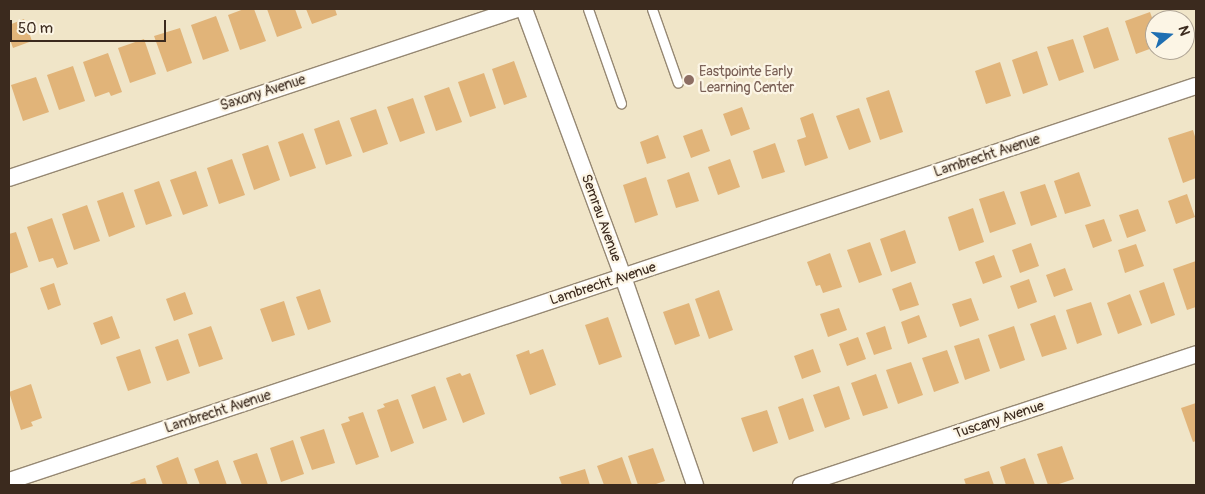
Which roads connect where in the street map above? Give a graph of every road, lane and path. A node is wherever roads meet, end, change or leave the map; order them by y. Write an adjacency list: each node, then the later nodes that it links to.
1 (517, 9): 8 (street, Saxony Avenue)
2 (524, 9): 9 (street, Semrau Avenue)
3 (588, 9): 7 (lane)
4 (652, 9): 5 (lane)
5 (678, 83)
6 (1196, 86): 9 (street, Lambrecht Avenue)
7 (621, 103)
8 (9, 178)
9 (622, 277): 11 (street, Lambrecht Avenue); 12 (street, Semrau Avenue)
10 (1196, 354): 13 (street, Tuscany Avenue)
11 (9, 481)
12 (695, 485)
13 (801, 485)

